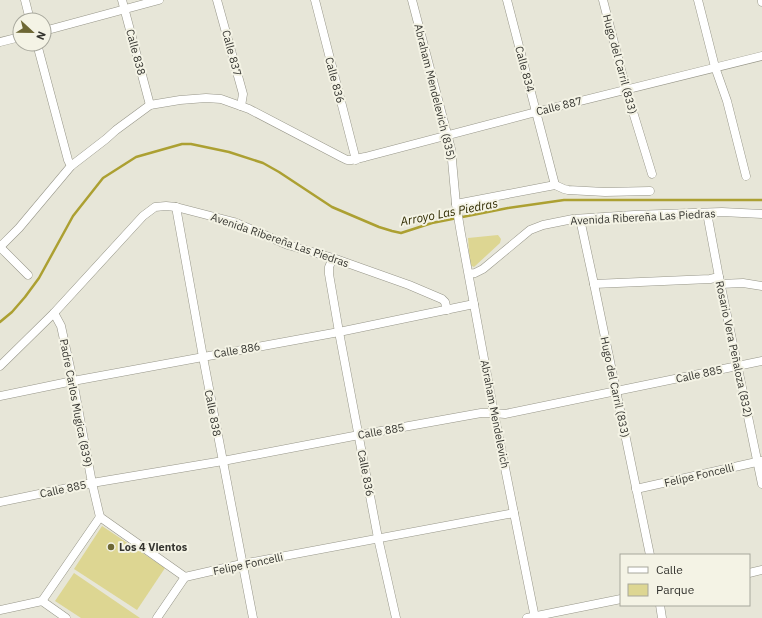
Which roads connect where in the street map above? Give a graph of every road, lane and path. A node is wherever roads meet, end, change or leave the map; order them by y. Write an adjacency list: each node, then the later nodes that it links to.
1 (25, 0): 11 (street)
2 (122, 0): 10 (street, Calle 838)
3 (159, 0): 10 (street)
4 (218, 0): 20 (street, Calle 837)
5 (315, 0): 23 (street, Calle 836)
6 (412, 0): 22 (street, Abraham Mendelevich (835))
7 (507, 0): 21 (street, Calle 834)
8 (603, 0): 18 (street, Hugo del Carril (833))
9 (698, 0): 17 (street)
10 (124, 10): 12 (street); 19 (street, Calle 838)
11 (28, 12)
12 (52, 29)
13 (12, 39): 14 (street)
14 (0, 42)
15 (39, 52): 24 (street)
16 (762, 56): 17 (street, Calle 887)
17 (716, 67): 18 (street, Calle 887); 26 (street)
18 (626, 89): 21 (street, Calle 887); 25 (street, Hugo del Carril (833))
19 (150, 105): 20 (street); 24 (street)
20 (241, 106): 23 (street)
21 (536, 112): 22 (street, Calle 887); 27 (street, Calle 834)
22 (448, 136): 23 (street, Calle 887); 29 (street, Abraham Mendelevich (835))
23 (356, 160)
24 (71, 166): 34 (street)
25 (652, 174)
26 (746, 176)
27 (556, 185): 28 (street); 29 (street)
28 (650, 191)
29 (456, 206): 36 (street, Abraham Mendelevich)
30 (176, 207): 35 (street, Avenida Ribereña Las Piedras); 43 (street, Avenida Ribereña Las Piedras); 45 (street, Calle 838)
31 (708, 213): 32 (street, Avenida Ribereña Las Piedras); 33 (street, Avenida Ribereña Las Piedras); 38 (street, Rosario Vera Peñaloza (832))
32 (762, 214)
33 (580, 219): 36 (street, Avenida Ribereña Las Piedras); 39 (street, Hugo del Carril (833))
34 (0, 247): 37 (street)
35 (333, 258): 42 (street, Avenida Ribereña Las Piedras); 44 (street, Calle 836)
36 (469, 274): 41 (street, Abraham Mendelevich)
37 (28, 275)
38 (719, 281): 39 (street); 40 (street); 48 (street, Rosario Vera Peñaloza (832))
39 (594, 284): 50 (street, Hugo del Carril (833))
40 (762, 286)
41 (474, 304): 42 (street, Calle 886); 52 (street, Abraham Mendelevich)
42 (447, 310): 44 (street, Calle 886)
43 (54, 313): 47 (street, Avenida Ribereña Las Piedras); 49 (street, Padre Carlos Mugica (839))
44 (339, 332): 45 (street, Calle 886); 53 (street, Calle 836)
45 (203, 357): 49 (street, Calle 886); 54 (street, Calle 838)
46 (762, 361): 48 (street, Calle 885)
47 (0, 366)
48 (737, 366): 50 (street, Calle 885); 55 (street, Rosario Vera Peñaloza (832))
49 (73, 381): 51 (street, Calle 886); 56 (street, Padre Carlos Mugica (839))
50 (616, 391): 52 (street, Calle 885); 58 (street, Hugo del Carril (833))
51 (0, 396)
52 (494, 413): 53 (street, Calle 885); 60 (street, Abraham Mendelevich)
53 (359, 435): 54 (street, Calle 885); 62 (street, Calle 836)
54 (223, 461): 56 (street, Calle 885); 64 (street, Calle 838)
55 (760, 462): 57 (street, Rosario Vera Peñaloza (832)); 58 (street, Felipe Foncelli)
56 (92, 484): 59 (street, Calle 885); 61 (street, Padre Carlos Mugica (839))
57 (762, 484)
58 (636, 489): 63 (street, Hugo del Carril (833))
59 (0, 502)
60 (514, 512): 62 (street, Felipe Foncelli); 72 (street, Abraham Mendelevich)
61 (100, 517): 67 (street); 69 (street)
62 (378, 538): 64 (street, Felipe Foncelli); 76 (street, Calle 836)
63 (650, 554)
64 (242, 564): 67 (street, Felipe Foncelli); 75 (street, Calle 838)
65 (762, 570): 66 (street)
66 (750, 573)
67 (185, 577): 74 (street)
68 (620, 599): 72 (street)
69 (42, 601): 71 (street); 73 (street)
70 (660, 606): 78 (street)
71 (0, 610)
72 (535, 617): 77 (street)
73 (66, 618)
74 (157, 618)
75 (253, 618)
76 (396, 618)
77 (526, 618)
78 (662, 618)

